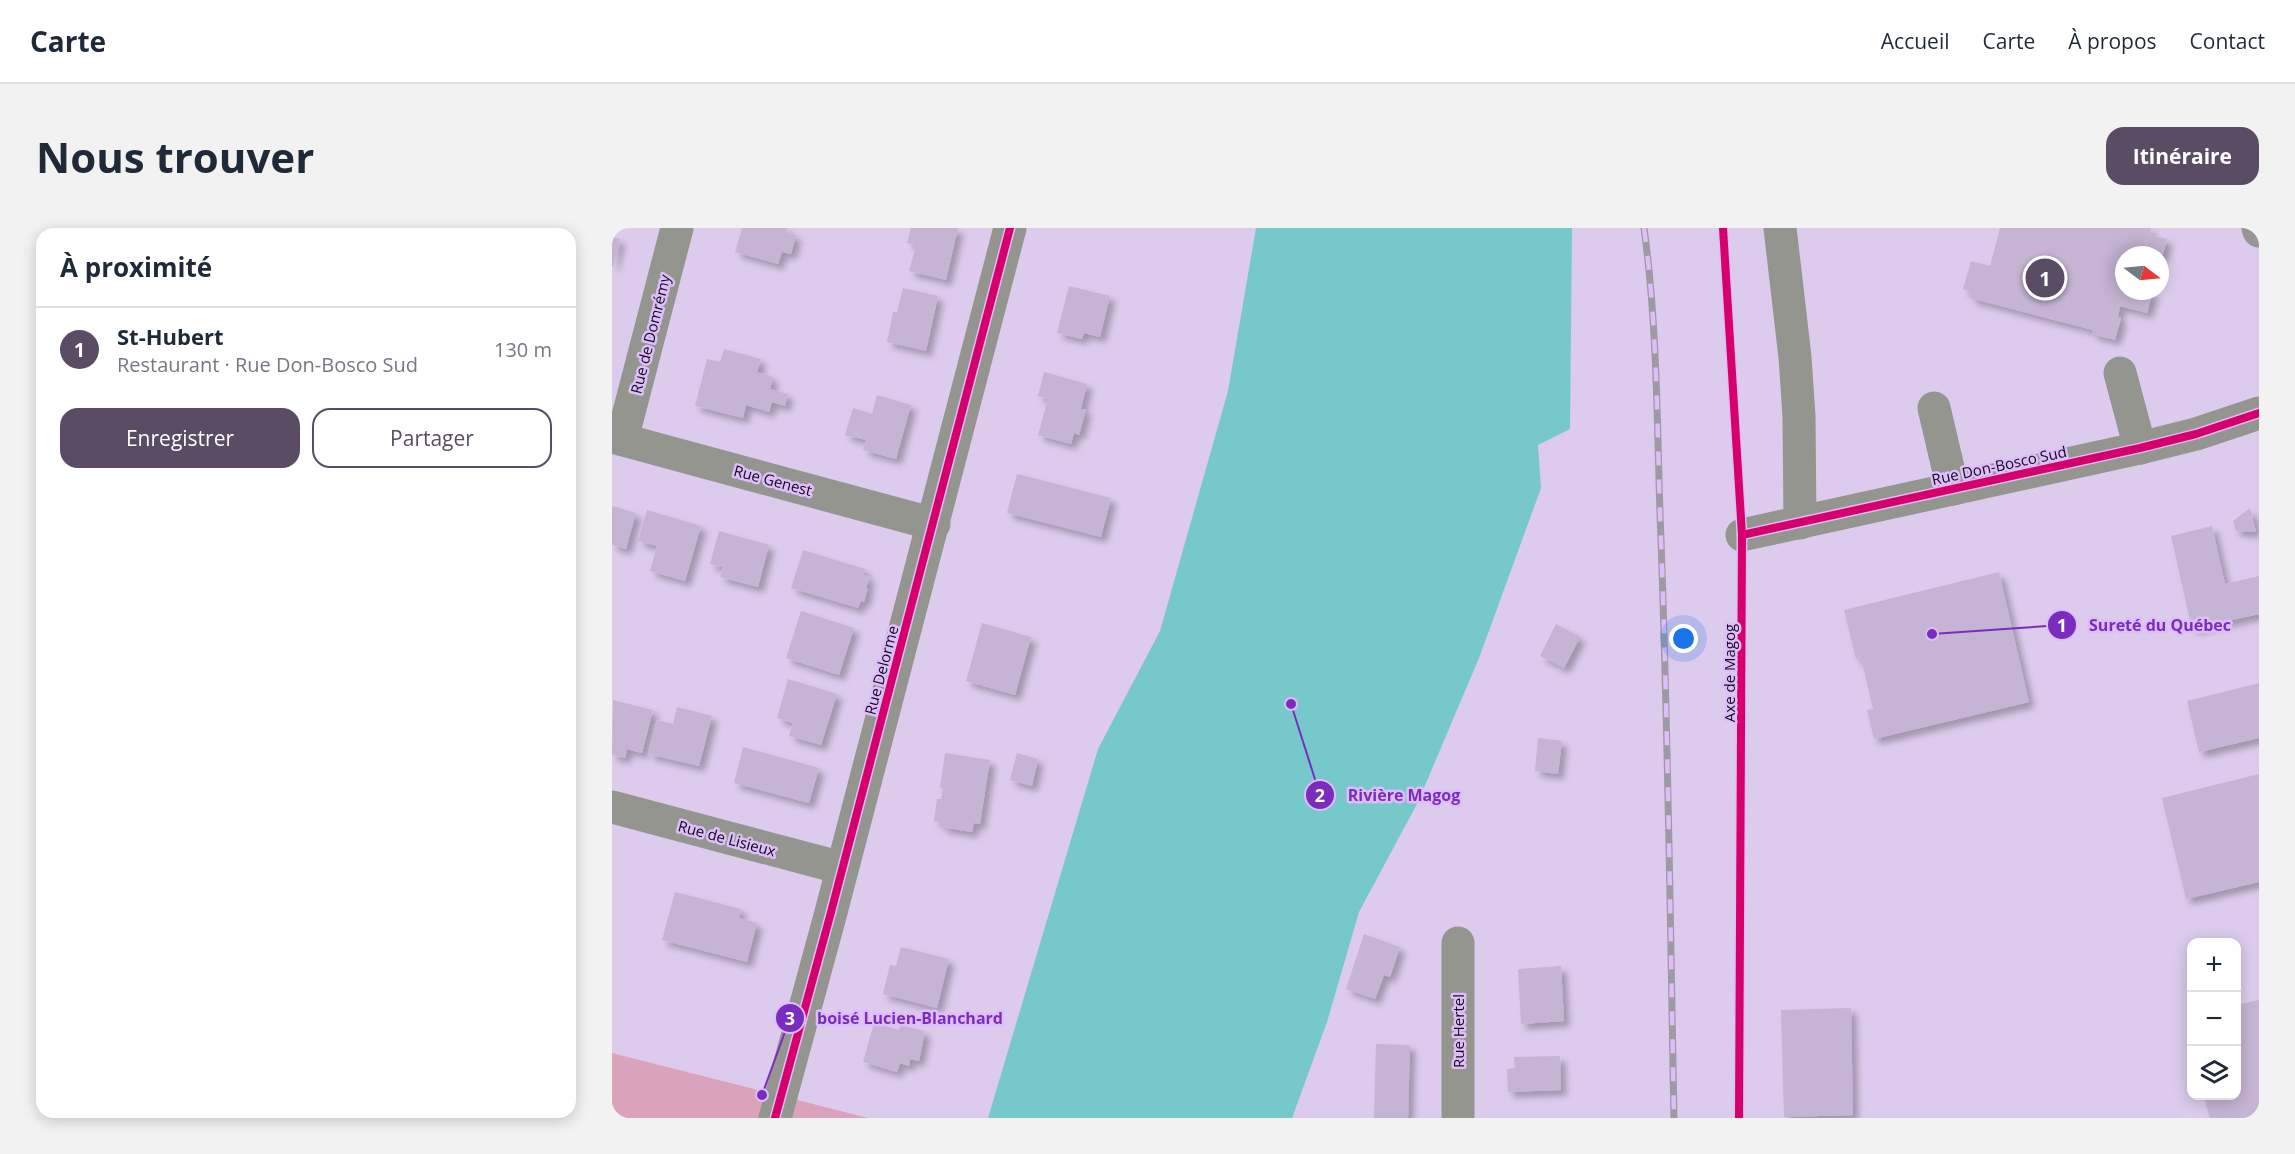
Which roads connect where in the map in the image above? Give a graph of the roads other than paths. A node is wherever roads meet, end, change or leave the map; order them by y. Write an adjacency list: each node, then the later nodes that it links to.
1 (677, 228): 7 (street, Rue de Domrémy)
2 (1010, 228): 11 (street, Rue Delorme)
3 (1780, 228): 10 (street)
4 (2120, 373): 8 (street)
5 (1934, 408): 9 (street)
6 (2259, 413): 8 (street, Rue Don-Bosco Sud)
7 (617, 438): 11 (street, Rue Genest)
8 (2140, 448): 9 (street, Rue Don-Bosco Sud)
9 (1953, 489): 10 (street, Rue Don-Bosco Sud)
10 (1800, 523): 12 (street, Rue Don-Bosco Sud)
11 (934, 524): 14 (street, Rue Delorme)
12 (1742, 535)
13 (612, 807): 14 (street, Rue de Lisieux)
14 (842, 868): 16 (street, Rue Delorme)
15 (1458, 944): 17 (street, Rue Hertel)
16 (775, 1118)
17 (1458, 1118)

